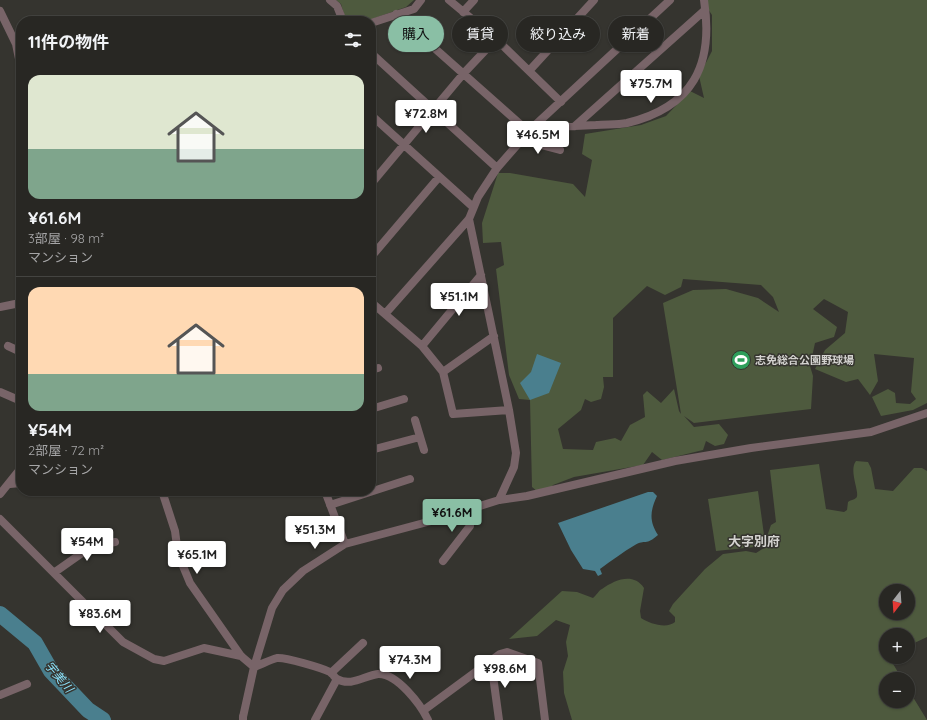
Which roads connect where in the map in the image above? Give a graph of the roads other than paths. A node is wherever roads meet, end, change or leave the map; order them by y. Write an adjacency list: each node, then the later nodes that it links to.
1 (330, 0): 12 (street)
2 (421, 0): 11 (street)
3 (449, 0): 10 (street)
4 (474, 0): 10 (street)
5 (594, 0): 19 (street)
6 (670, 0): 21 (street)
7 (704, 0): 8 (street)
8 (705, 10): 24 (street); 24 (street)
9 (0, 11): 15 (street)
10 (464, 12): 13 (street)
11 (396, 14): 14 (street); 20 (street)
12 (341, 16)
13 (469, 16)
14 (376, 21)
15 (16, 44)
16 (508, 51): 19 (street)
17 (484, 52): 20 (street)
18 (376, 58): 22 (street)
19 (529, 71): 21 (street)
20 (464, 73): 22 (street); 25 (street)
21 (561, 102): 25 (street)
22 (434, 110): 27 (street); 29 (street)
23 (376, 120): 27 (street)
24 (575, 126): 25 (street)
25 (530, 130): 26 (street)
26 (522, 140): 28 (street); 29 (street)
27 (403, 145): 30 (street); 31 (street)
28 (560, 150)
29 (497, 168): 32 (street)
30 (439, 177): 32 (street); 34 (street)
31 (376, 178)
32 (474, 207): 33 (street)
33 (469, 219): 35 (street); 39 (street)
34 (376, 251)
35 (481, 275): 40 (street); 42 (street)
36 (15, 304): 38 (street)
37 (376, 306): 39 (street)
38 (0, 307)
39 (385, 314): 42 (street)
40 (494, 336): 44 (street); 49 (street)
41 (8, 346): 43 (street)
42 (422, 346): 44 (street)
43 (16, 350)
44 (443, 372): 49 (street)
45 (0, 392): 46 (street)
46 (16, 399)
47 (404, 399): 48 (street)
48 (376, 407)
49 (509, 410): 64 (street)
50 (927, 413): 64 (street)
51 (415, 420): 52 (street)
52 (420, 438): 53 (street); 54 (street)
53 (376, 449)
54 (424, 450)
55 (16, 475): 58 (street)
56 (410, 479): 59 (street)
57 (16, 483): 58 (street)
58 (10, 484): 60 (street)
59 (376, 490)
60 (0, 494)
61 (164, 496): 73 (street)
62 (328, 496): 65 (street)
63 (356, 496): 65 (street)
64 (499, 500): 66 (street)
65 (330, 504): 69 (street)
66 (471, 509): 69 (street); 70 (street)
67 (0, 519): 71 (street)
68 (116, 542): 71 (street)
69 (345, 544): 75 (street)
70 (443, 561)
71 (55, 572): 73 (street)
72 (364, 643): 76 (street)
73 (241, 656): 75 (street)
74 (491, 661): 79 (street); 83 (street); 84 (street)
75 (254, 667): 76 (street); 80 (street)
76 (334, 676): 79 (street); 81 (street)
77 (27, 684): 78 (street)
78 (0, 695)
79 (424, 710): 82 (street)
80 (243, 719)
81 (316, 720)
82 (428, 720)
83 (499, 720)
84 (545, 720)

